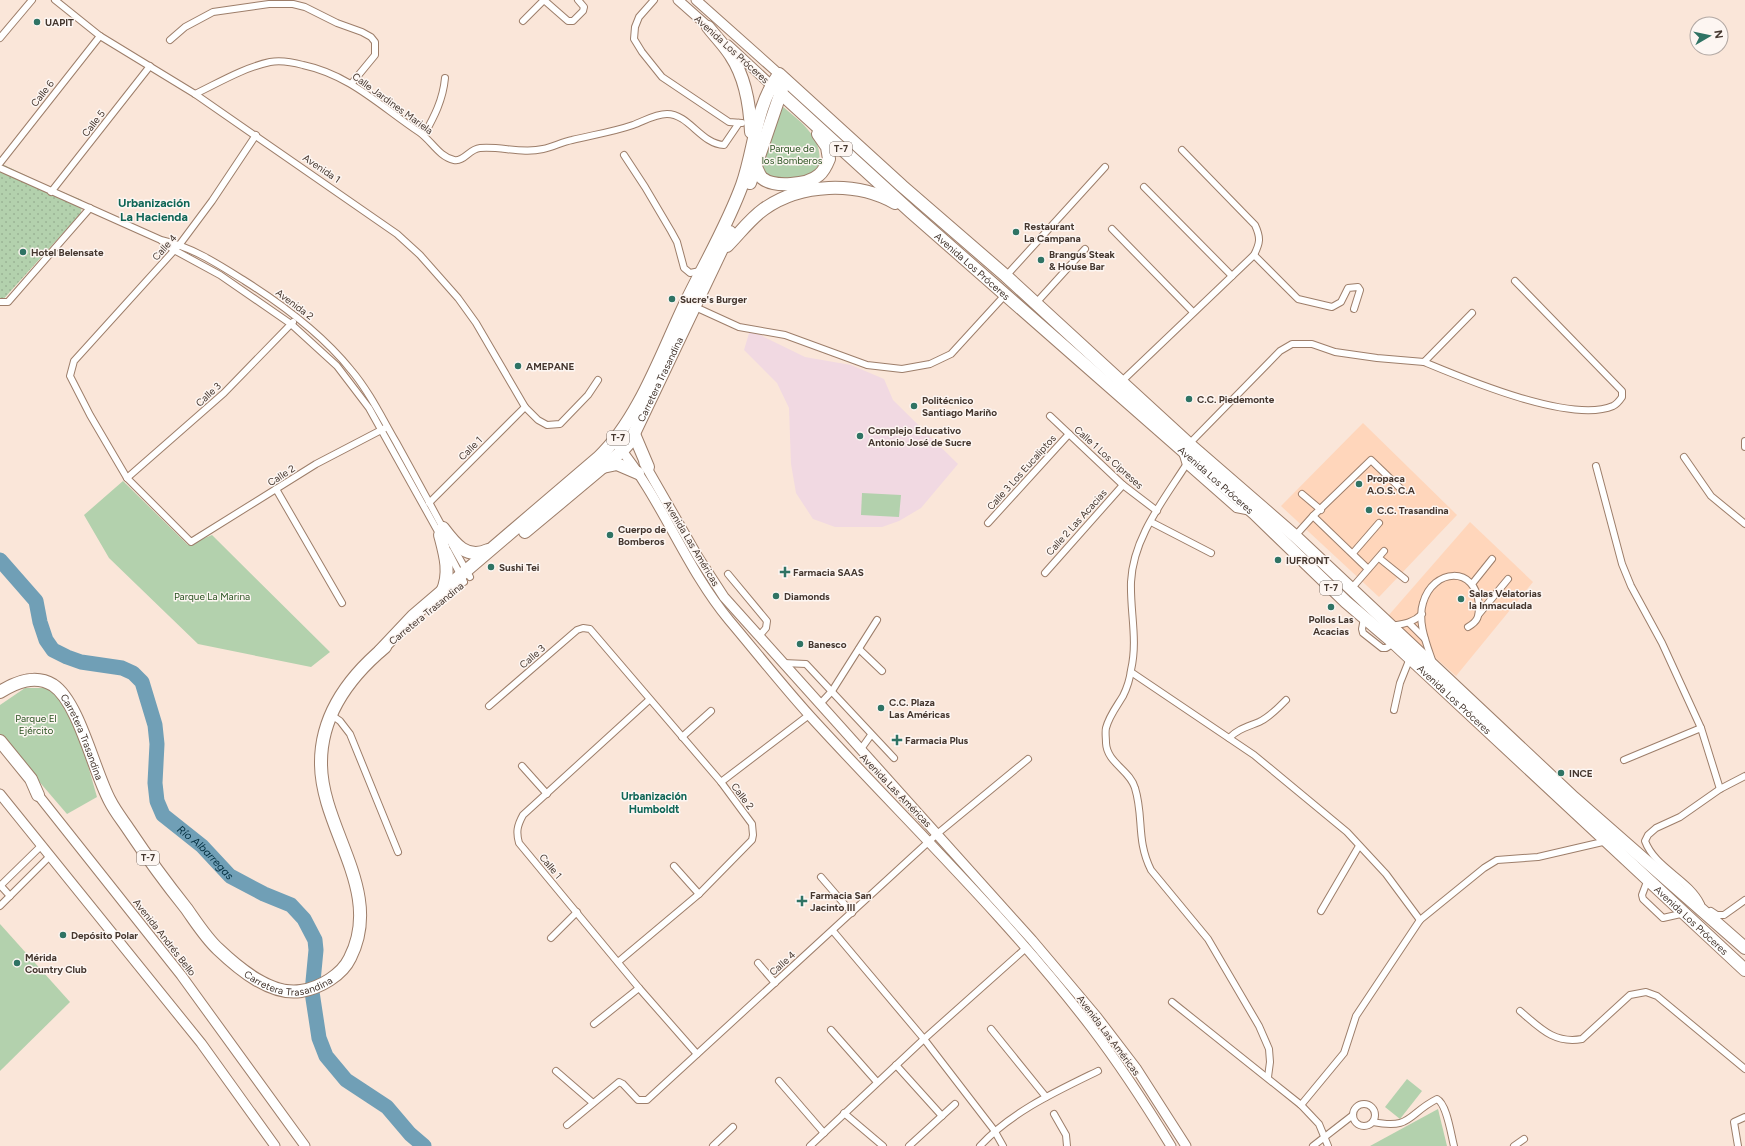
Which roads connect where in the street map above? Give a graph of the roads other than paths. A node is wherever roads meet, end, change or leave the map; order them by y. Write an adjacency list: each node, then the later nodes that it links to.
1 (32, 0): 11 (street)
2 (54, 0): 10 (street, Avenida 1)
3 (544, 0): 4 (street); 8 (street)
4 (578, 0)
5 (654, 0): 20 (street)
6 (678, 0): 9 (street, Avenida Los Próceres)
7 (696, 0): 14 (street, Avenida Los Próceres)
8 (523, 21)
9 (708, 27): 17 (street, Avenida Los Próceres); 20 (highway)
10 (100, 36): 13 (street, Avenida 1); 26 (street, Calle 6)
11 (0, 38)
12 (170, 40): 16 (street)
13 (150, 66): 18 (street, Avenida 1); 31 (street, Calle 5)
14 (782, 77): 17 (highway, Carretera Trasandina / T-7); 42 (highway, Avenida Los Próceres / T-7)
15 (445, 78): 21 (street)
16 (352, 83): 18 (street, Calle Jardines Mariela); 21 (street, Calle Jardines Mariela)
17 (775, 89): 19 (highway, Avenida Los Próceres / T-7); 23 (highway, Carretera Trasandina / T-7); 27 (highway, Carretera Trasandina / T-7)
18 (195, 94): 22 (street, Avenida 1)
19 (810, 121): 27 (highway); 33 (highway, Avenida Los Próceres / T-7)
20 (745, 122): 21 (street, Calle Jardines Mariela); 23 (highway)
21 (424, 135)
22 (256, 136): 36 (street, Calle 4); 57 (street, Avenida 1)
23 (752, 149): 41 (highway, Carretera Trasandina / T-7)
24 (1182, 150): 40 (street)
25 (624, 155): 41 (street)
26 (0, 163)
27 (756, 167): 39 (highway, Carretera Trasandina / T-7)
28 (1104, 167): 42 (street)
29 (0, 168): 31 (street, Avenida 2)
30 (1144, 187): 43 (street)
31 (51, 192): 32 (street, Avenida 2)
32 (90, 208): 35 (street, Avenida 2); 46 (street)
33 (911, 212): 39 (highway); 45 (highway, Avenida Los Próceres / T-7)
34 (1112, 229): 50 (street)
35 (161, 240): 36 (street, Avenida 2); 37 (street)
36 (180, 244): 37 (street, Calle 4); 52 (street, Avenida 2)
37 (174, 250): 53 (street); 71 (street, Calle 4)
38 (1085, 250): 47 (street)
39 (721, 253): 48 (highway, Carretera Trasandina / T-7)
40 (1254, 255): 43 (street); 49 (street)
41 (702, 271): 48 (highway, Carretera Trasandina / T-7)
42 (1006, 276): 47 (highway, Avenida Los Próceres / T-7)
43 (1232, 276): 50 (street)
44 (1515, 281): 54 (street)
45 (1005, 294): 48 (street); 64 (highway, Avenida Los Próceres / T-7)
46 (0, 302)
47 (1036, 303): 56 (highway, Avenida Los Próceres / T-7)
48 (690, 304): 62 (highway, Carretera Trasandina / T-7)
49 (1354, 309)
50 (1193, 312): 56 (street)
51 (1472, 313): 54 (street)
52 (297, 318): 53 (street, Calle 3); 59 (street, Avenida 2)
53 (292, 324): 60 (street); 71 (street, Calle 3)
54 (1424, 362): 64 (street)
55 (598, 380): 57 (street, Avenida 1)
56 (1122, 381): 64 (highway, Avenida Los Próceres / T-7)
57 (525, 407): 76 (street, Calle 1)
58 (1050, 416): 61 (street, Calle 1 Los Cipreses)
59 (388, 427): 60 (street, Calle 2); 76 (street, Avenida 2)
60 (380, 430): 73 (street, Calle 2); 85 (street)
61 (1069, 434): 72 (street, Calle 1 Los Cipreses); 82 (street, Calle 3 Los Eucaliptos)
62 (625, 440): 68 (highway, Carretera Trasandina / T-7); 70 (highway); 70 (street, Avenida Las Américas); 87 (highway, Carretera Trasandina / T-7)
63 (1745, 441): 65 (street)
64 (1186, 447): 67 (street); 79 (highway, Avenida Los Próceres / T-7); 86 (highway, Avenida Los Próceres / T-7)
65 (1745, 448)
66 (1684, 457): 84 (street)
67 (1186, 465): 77 (street); 79 (street)
68 (603, 466): 70 (highway); 96 (highway, Carretera Trasandina / T-7)
69 (1596, 466): 131 (street)
70 (643, 470): 110 (street, Avenida Las Américas); 130 (street, Avenida Las Américas)
71 (127, 478): 73 (street, Calle 2)
72 (1123, 485): 77 (street, Calle 1 Los Cipreses); 94 (street, Calle 2 Las Acacias)
73 (276, 489): 102 (street)
74 (1401, 489): 78 (street)
75 (1302, 494): 78 (street)
76 (429, 503): 85 (street, Avenida 2)
77 (1156, 510): 81 (street)
78 (1321, 510): 80 (street)
79 (1254, 513): 114 (highway, Avenida Los Próceres / T-7)
80 (1313, 516): 86 (street); 90 (street)
81 (1151, 522): 89 (street); 118 (street)
82 (988, 523)
83 (1379, 523): 90 (street)
84 (1745, 524)
85 (441, 532): 87 (highway); 96 (street, Avenida 2); 101 (highway)
86 (1295, 536): 100 (highway, Avenida Los Próceres / T-7)
87 (495, 547): 96 (highway, Carretera Trasandina / T-7)
88 (1384, 550): 91 (street)
89 (1211, 553)
90 (1353, 553): 93 (street)
91 (1379, 558): 93 (street); 97 (street)
92 (1492, 559): 99 (street)
93 (1368, 569): 100 (street)
94 (1045, 573)
95 (728, 574): 110 (street)
96 (465, 577): 101 (highway, Carretera Trasandina / T-7); 113 (highway, Carretera Trasandina / T-7)
97 (1405, 578)
98 (1508, 579): 104 (street)
99 (1472, 584): 103 (street); 104 (street)
100 (1351, 588): 107 (highway, Avenida Los Próceres / T-7)
101 (442, 592): 113 (highway, Carretera Trasandina / T-7)
102 (342, 603)
103 (1422, 614): 106 (street); 111 (street)
104 (1479, 614): 108 (street)
105 (877, 620): 112 (street)
106 (1410, 623): 107 (street); 111 (street)
107 (1391, 626): 116 (highway, Avenida Los Próceres / T-7)
108 (1468, 627)
109 (590, 629): 123 (street, Calle 2); 126 (street, Calle 3)
110 (760, 635): 115 (street, Avenida Las Américas)
111 (1426, 641): 116 (street)
112 (859, 650): 117 (street); 121 (street)
113 (380, 651): 129 (highway, Carretera Trasandina / T-7)
114 (1410, 658): 127 (street); 149 (highway, Avenida Los Próceres / T-7)
115 (783, 663): 121 (street); 125 (street, Avenida Las Américas)
116 (1434, 668): 163 (highway, Avenida Los Próceres / T-7)
117 (882, 671)
118 (1131, 672): 134 (street); 189 (street)
119 (42, 680): 120 (highway, T-7); 122 (highway); 129 (highway, Carretera Trasandina / T-7)
120 (0, 685)
121 (832, 691): 125 (street); 132 (street)
122 (0, 698)
123 (649, 700): 133 (street, Calle 2); 146 (street, Calle 1)
124 (1286, 700): 134 (street)
125 (820, 704): 137 (street, Avenida Las Américas)
126 (489, 706)
127 (1394, 710)
128 (711, 711): 133 (street)
129 (330, 714): 153 (street)
130 (809, 715): 143 (street); 150 (street, Avenida Las Américas)
131 (1701, 728): 140 (street); 144 (street)
132 (871, 734): 137 (street); 138 (street)
133 (682, 737): 143 (street, Calle 2)
134 (1229, 738): 152 (street)
135 (0, 741): 147 (highway)
136 (0, 749): 147 (street, Avenida Andrés Bello)
137 (861, 749): 148 (street, Avenida Las Américas)
138 (894, 758)
139 (1028, 759): 148 (street, Calle 4)
140 (1624, 760)
141 (522, 766): 146 (street)
142 (1745, 776): 144 (street)
143 (721, 782): 159 (street, Calle 2)
144 (1720, 789): 163 (street)
145 (0, 794): 151 (street)
146 (547, 794): 165 (street, Calle 1)
147 (38, 795): 210 (street, Avenida Andrés Bello)
148 (937, 834): 150 (street, Calle 4); 218 (street, Avenida Las Américas)
149 (1607, 841): 157 (highway, Avenida Los Próceres / T-7); 168 (street)
150 (930, 842): 166 (street, Calle 4); 171 (street, Avenida Las Américas)
151 (42, 845): 154 (street); 158 (street)
152 (1360, 846): 164 (street); 168 (street)
153 (398, 852)
154 (50, 856): 160 (street); 209 (street)
155 (674, 866): 159 (street)
156 (821, 877): 166 (street)
157 (1648, 879): 167 (highway, Avenida Los Próceres / T-7); 167 (street)
158 (0, 886): 160 (street)
159 (699, 894): 173 (street, Calle 2)
160 (10, 896): 162 (street)
161 (1745, 900): 163 (street)
162 (0, 906)
163 (1702, 907): 172 (highway, Avenida Los Próceres / T-7)
164 (1321, 911)
165 (577, 912): 170 (street); 173 (street, Calle 1)
166 (852, 913): 169 (street, Calle 4)
167 (1685, 913): 175 (highway, Avenida Los Próceres / T-7)
168 (1420, 920): 195 (street)
169 (833, 931): 176 (street, Calle 4); 183 (street)
170 (552, 938)
171 (1026, 948): 183 (street); 208 (street, Avenida Las Américas)
172 (1745, 948)
173 (618, 962): 177 (street, Calle 1)
174 (758, 963): 176 (street)
175 (1745, 970)
176 (775, 983): 184 (street, Calle 4)
177 (639, 988): 180 (street); 184 (street, Calle 1)
178 (1172, 1002): 189 (street)
179 (1520, 1011): 186 (street)
180 (594, 1024)
181 (991, 1029): 192 (street)
182 (831, 1030): 191 (street)
183 (924, 1039): 185 (street); 204 (street)
184 (697, 1054): 193 (street, Calle 4)
185 (896, 1065): 191 (street); 199 (street)
186 (1745, 1069)
187 (556, 1071): 193 (street)
188 (1098, 1071): 192 (street)
189 (1268, 1077): 195 (street)
190 (779, 1081): 205 (street)
191 (877, 1082): 196 (street)
192 (1046, 1097): 204 (street)
193 (593, 1103): 202 (street)
194 (955, 1104): 199 (street)
195 (1301, 1105): 206 (street)
196 (844, 1113): 205 (street); 213 (street)
197 (1054, 1114): 217 (street)
198 (1354, 1115): 201 (street); 201 (street); 206 (street)
199 (942, 1116): 214 (street)
200 (1745, 1117): 223 (street)
201 (1373, 1122): 221 (street)
202 (567, 1125)
203 (733, 1127): 211 (street)
204 (994, 1130): 215 (street); 216 (street)
205 (824, 1133): 212 (street)
206 (1325, 1136): 219 (street); 220 (street)
207 (1524, 1139): 222 (street)
208 (1167, 1144)
209 (275, 1146)
210 (305, 1146)
211 (713, 1146)
212 (810, 1146)
213 (883, 1146)
214 (909, 1146)
215 (980, 1146)
216 (1003, 1146)
217 (1067, 1146)
218 (1186, 1146)
219 (1313, 1146)
220 (1328, 1146)
221 (1454, 1146)
222 (1514, 1146)
223 (1738, 1146)

